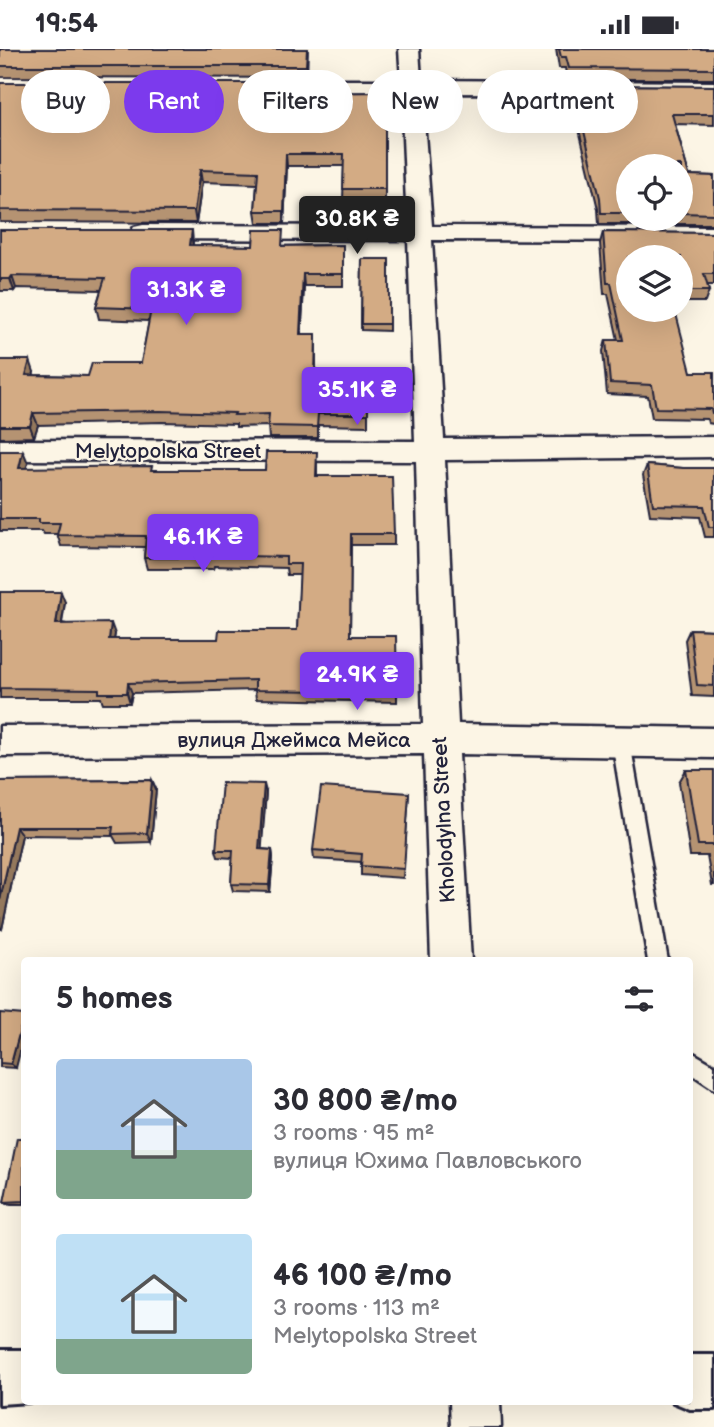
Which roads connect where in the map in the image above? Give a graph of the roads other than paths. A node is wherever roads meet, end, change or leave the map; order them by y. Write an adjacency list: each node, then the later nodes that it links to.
1 (409, 49): 2 (street, Kholodylna Street)
2 (411, 70)
3 (233, 86): 4 (street)
4 (367, 86)
5 (463, 86): 6 (street)
6 (714, 88)
7 (415, 133): 9 (street, Kholodylna Street)
8 (122, 232): 9 (street)
9 (422, 233): 10 (street); 13 (street, Kholodylna Street)
10 (714, 234)
11 (714, 447): 13 (street, Melytopolska Street)
12 (0, 450): 13 (street, Melytopolska Street)
13 (428, 450): 14 (street, Kholodylna Street)
14 (439, 739): 15 (street, вулиця Джеймса Мейса); 16 (street, вулиця Джеймса Мейса); 18 (street, Kholodylna Street)
15 (0, 741)
16 (621, 742): 17 (street, вулиця Джеймса Мейса); 19 (lane)
17 (714, 743)
18 (451, 957)
19 (657, 957)
20 (693, 1063): 21 (lane)
21 (714, 1078)
22 (0, 1377): 23 (street)
23 (21, 1377)
24 (693, 1382): 25 (street)
25 (714, 1382)
26 (475, 1405): 27 (street)
27 (476, 1427)

